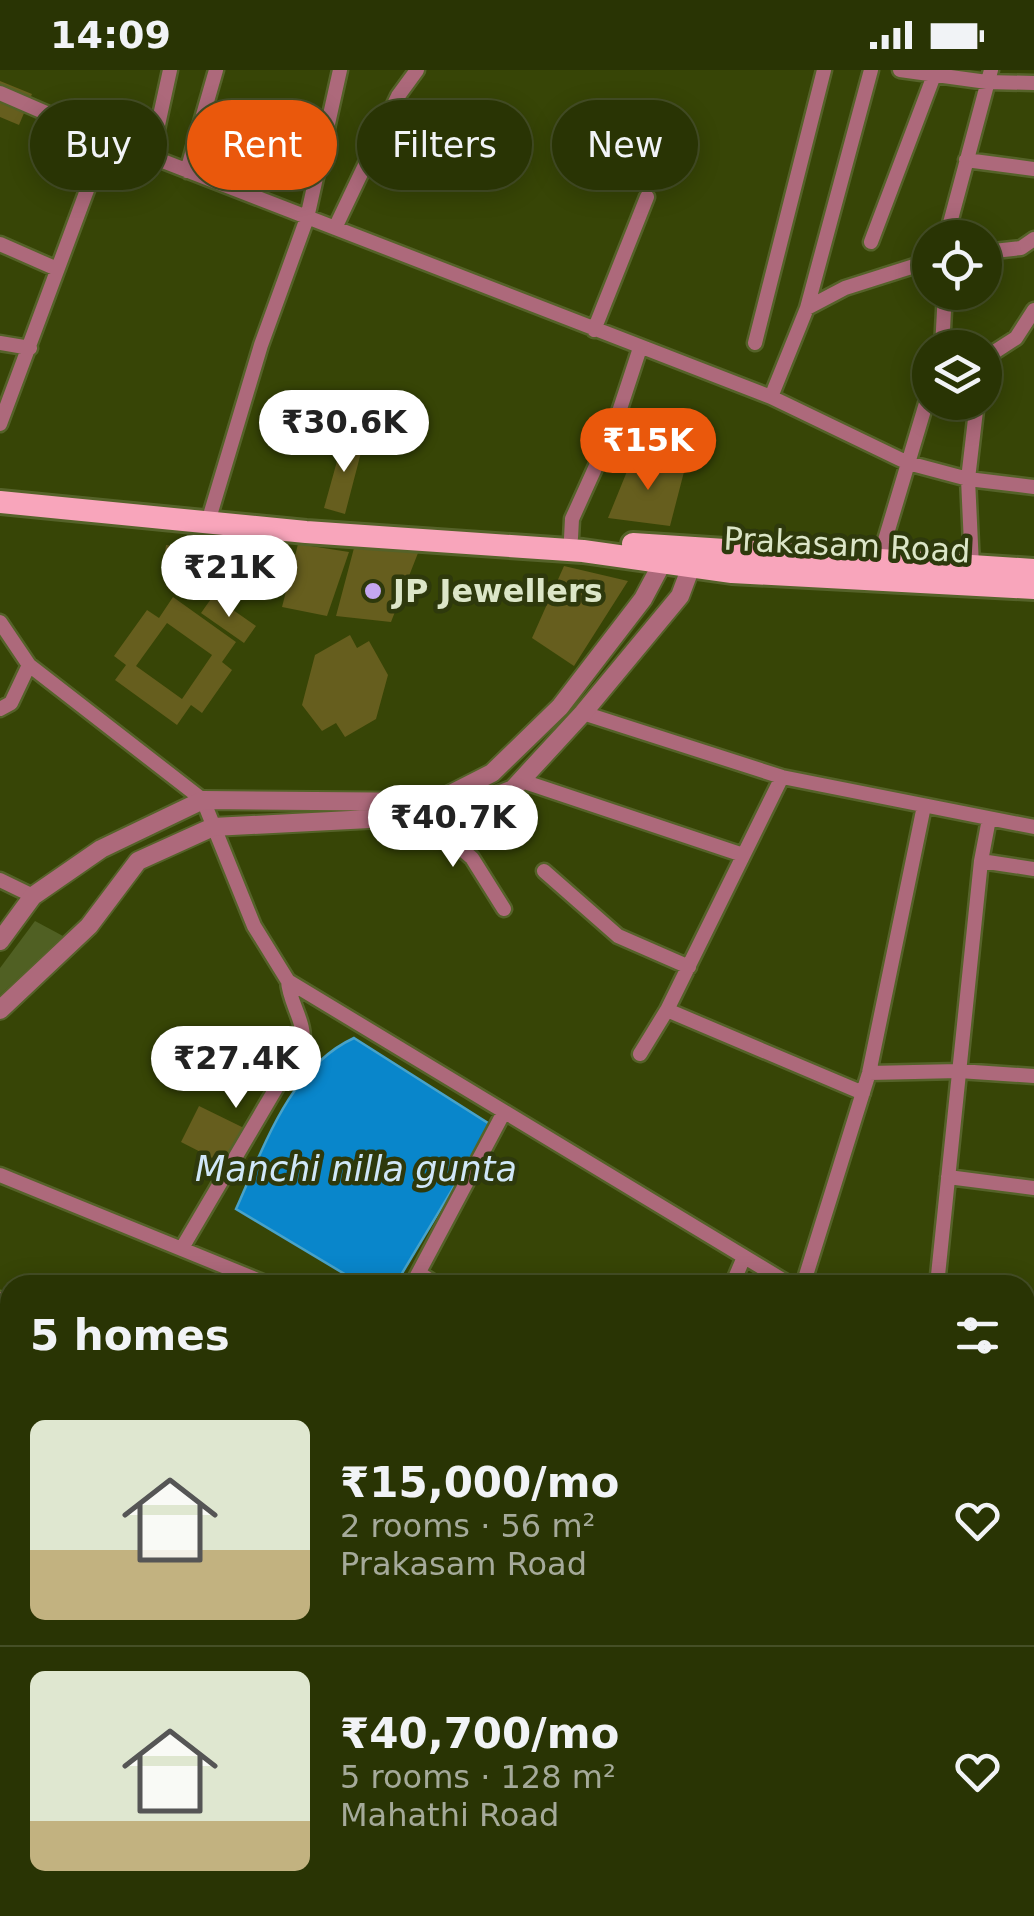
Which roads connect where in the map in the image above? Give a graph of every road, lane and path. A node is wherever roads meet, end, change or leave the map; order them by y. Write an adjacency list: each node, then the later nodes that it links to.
1 (170, 70): 12 (street)
2 (213, 70): 13 (street)
3 (340, 70): 22 (street)
4 (417, 70): 24 (street)
5 (824, 70): 35 (street)
6 (871, 70): 31 (street)
7 (900, 70): 8 (street)
8 (936, 72): 9 (street); 26 (street)
9 (989, 76): 10 (street); 15 (street)
10 (1034, 84)
11 (0, 93): 14 (street)
12 (163, 100)
13 (205, 100)
14 (30, 106)
15 (966, 160): 17 (street); 23 (street)
16 (167, 163): 18 (street)
17 (1034, 169)
18 (187, 171)
19 (87, 190): 30 (street)
20 (236, 190): 22 (street)
21 (648, 197): 33 (street)
22 (307, 218): 24 (street); 48 (street)
23 (951, 220)
24 (335, 228): 33 (street)
25 (1034, 239): 28 (street)
26 (870, 242)
27 (0, 244): 30 (street)
28 (1002, 250)
29 (912, 267): 31 (street)
30 (57, 269): 37 (street)
31 (807, 308): 39 (street)
32 (1034, 310): 36 (street)
33 (594, 330): 38 (street)
34 (0, 343): 37 (street)
35 (756, 343)
36 (1002, 347)
37 (30, 348): 42 (street)
38 (640, 348): 39 (street); 49 (street)
39 (771, 397): 43 (street)
40 (921, 420): 43 (street)
41 (975, 420): 44 (street)
42 (0, 424)
43 (908, 462): 44 (street); 52 (street)
44 (968, 479): 45 (street); 53 (street)
45 (1034, 488)
46 (0, 492): 48 (main road, Prakasam Road)
47 (0, 502): 50 (main road, Prakasam Road)
48 (212, 512): 49 (main road, Prakasam Road)
49 (572, 538): 50 (main road, Prakasam Road)
50 (666, 555): 51 (main road, Prakasam Road); 63 (street)
51 (694, 559): 52 (main road, Prakasam Road); 55 (main road, Prakasam Road); 60 (street)
52 (879, 560): 53 (main road, Prakasam Road)
53 (972, 566): 54 (main road, Prakasam Road)
54 (1034, 570)
55 (1034, 588)
56 (0, 622): 57 (street)
57 (7, 648): 58 (street)
58 (29, 665): 59 (street); 63 (street)
59 (0, 709)
60 (583, 713): 61 (street); 62 (street)
61 (782, 777): 64 (street); 69 (street)
62 (522, 781): 65 (street); 69 (street)
63 (203, 800): 68 (street); 74 (street)
64 (924, 806): 66 (street); 83 (street)
65 (447, 815): 68 (street); 75 (street)
66 (989, 819): 67 (street); 70 (street)
67 (1034, 826)
68 (213, 827): 78 (street); 79 (street)
69 (743, 855): 77 (street)
70 (981, 861): 71 (street); 82 (street)
71 (1034, 869)
72 (544, 870): 77 (street)
73 (0, 880): 74 (street)
74 (33, 896): 76 (street)
75 (504, 909)
76 (0, 941)
77 (689, 967): 80 (street)
78 (288, 981): 86 (street); 90 (street)
79 (0, 1010)
80 (666, 1010): 81 (street); 85 (street)
81 (640, 1054)
82 (958, 1071): 83 (street); 84 (street); 88 (street)
83 (869, 1073): 85 (street)
84 (1034, 1076)
85 (863, 1093): 96 (street)
86 (504, 1112): 91 (street); 93 (street)
87 (0, 1175): 90 (street)
88 (948, 1177): 89 (street); 97 (street)
89 (1034, 1188)
90 (182, 1248): 92 (street)
91 (744, 1257): 94 (street); 95 (street)
92 (246, 1275)
93 (417, 1275)
94 (736, 1275)
95 (774, 1275)
96 (806, 1275)
97 (938, 1275)

